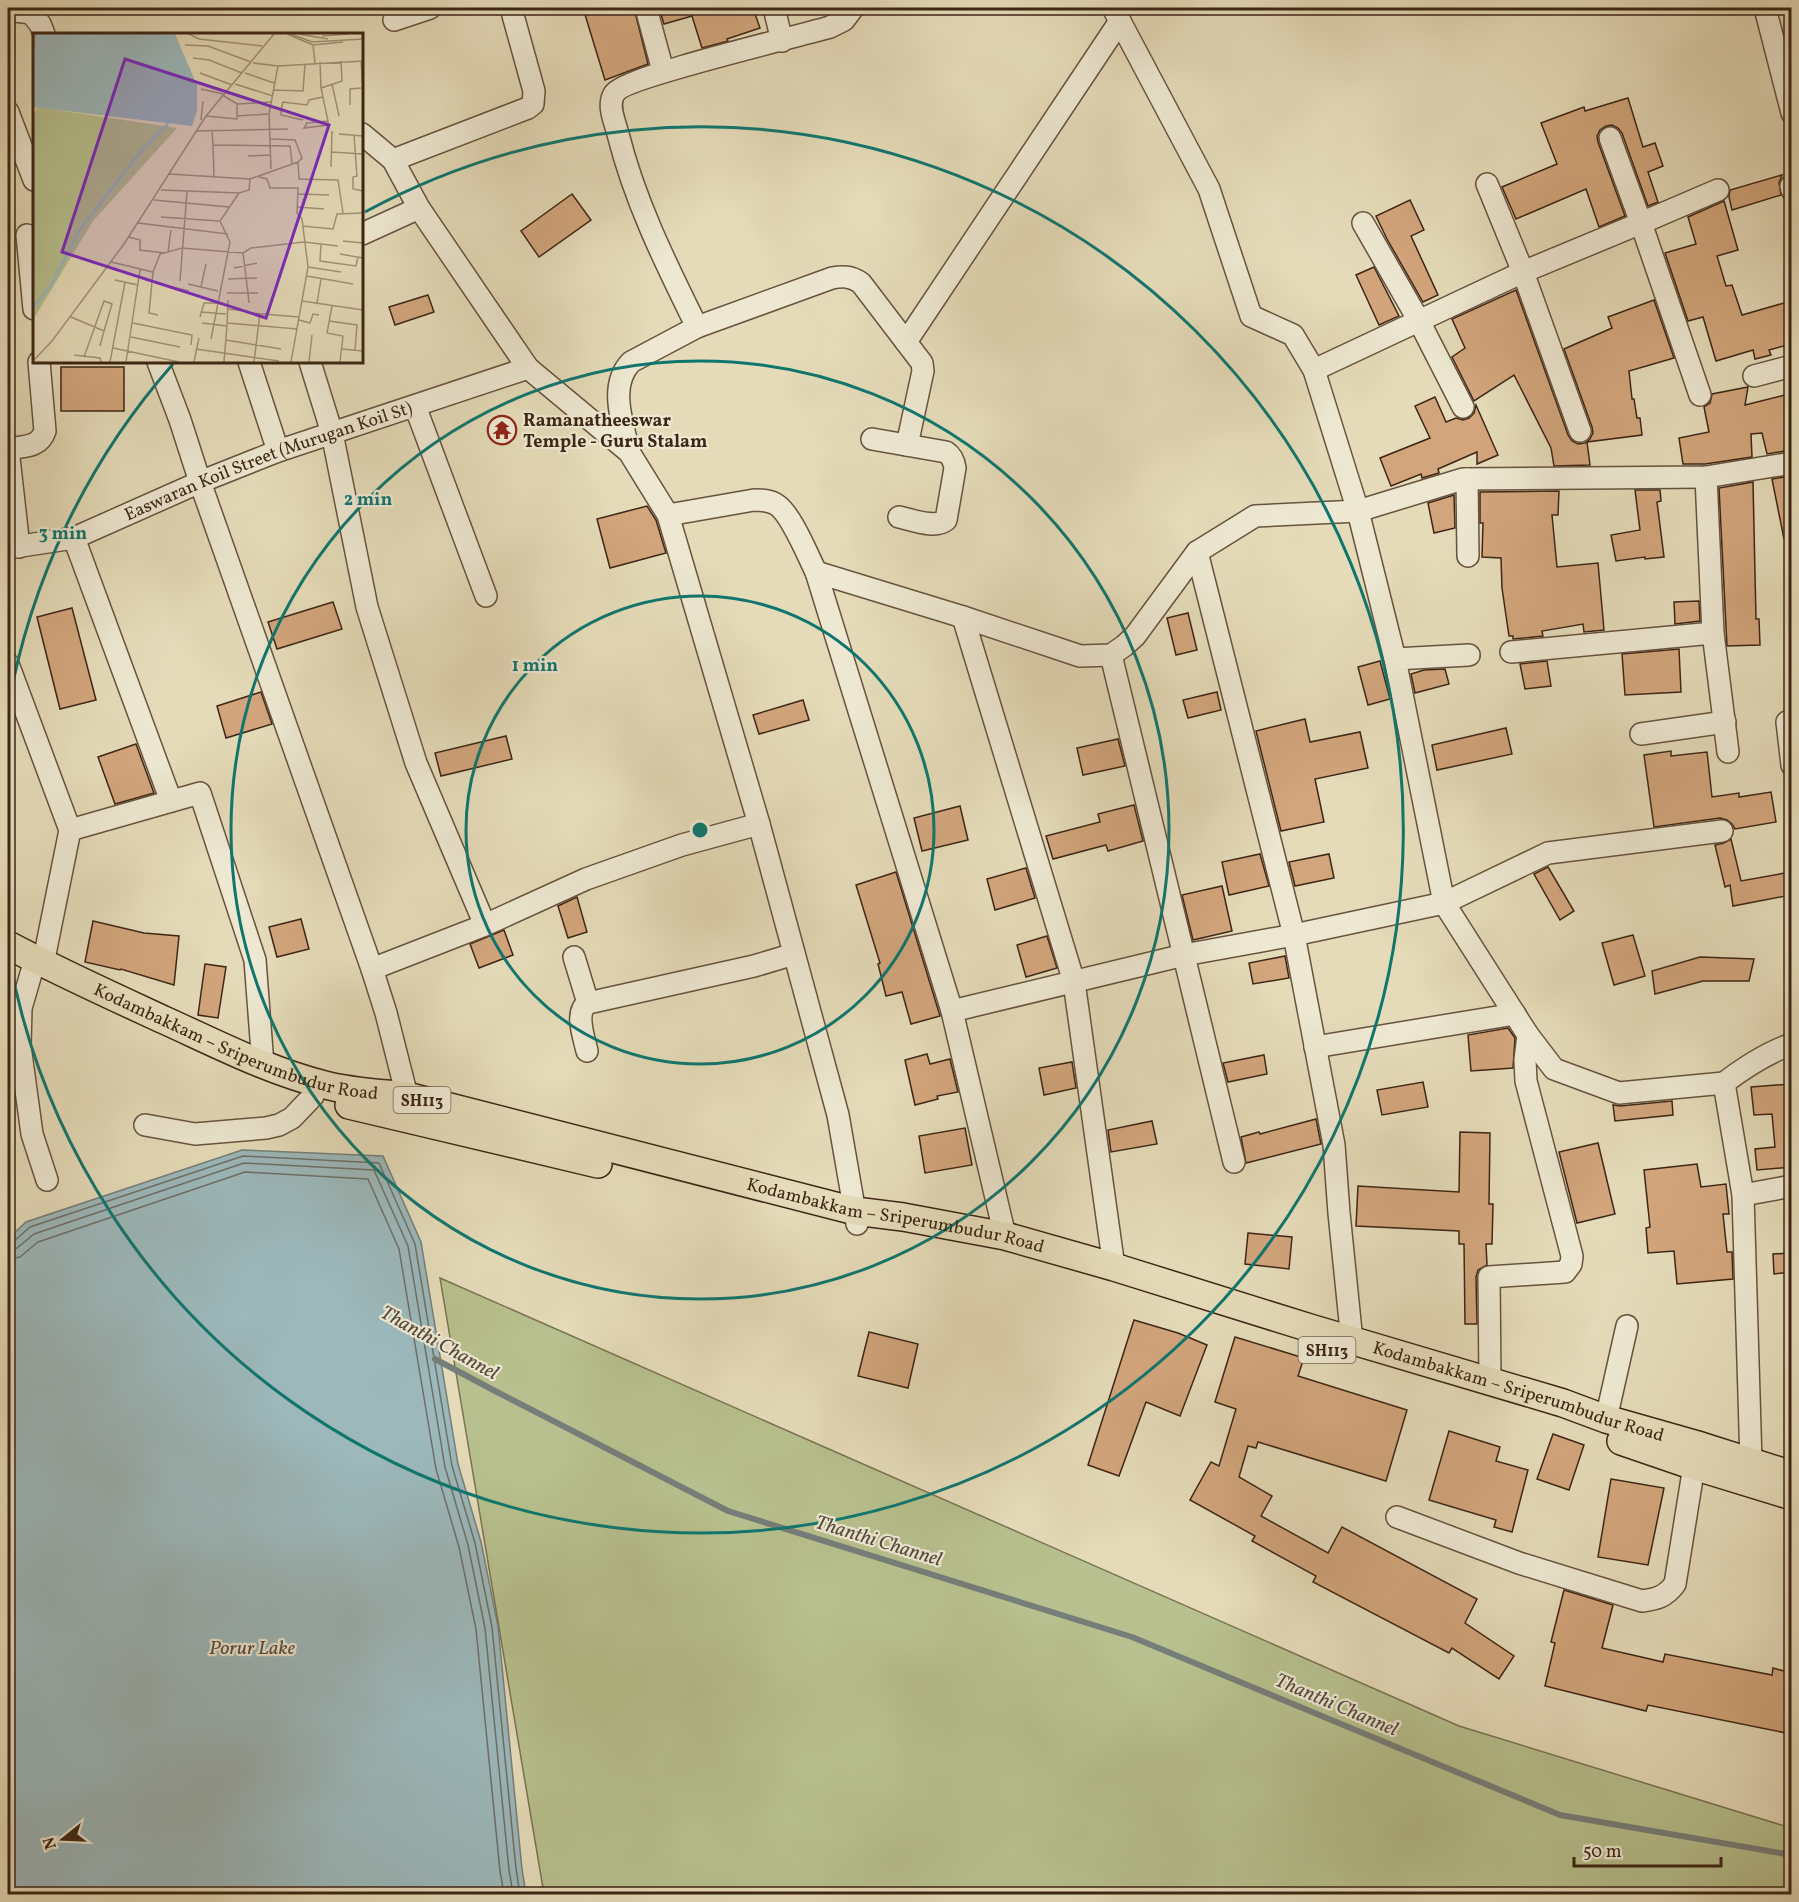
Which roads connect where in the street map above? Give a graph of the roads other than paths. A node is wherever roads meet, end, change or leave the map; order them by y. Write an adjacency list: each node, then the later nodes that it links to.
1 (430, 8): 9 (street)
2 (511, 8): 18 (street)
3 (646, 8): 13 (street)
4 (774, 8): 11 (street)
5 (853, 8): 11 (street)
6 (1765, 8): 12 (street)
7 (8, 10): 10 (street)
8 (1117, 14): 31 (street); 38 (street)
9 (394, 20)
10 (44, 33)
11 (782, 41): 13 (street)
12 (1785, 64): 15 (street)
13 (663, 71): 30 (street)
14 (8, 112): 19 (street)
15 (1791, 113)
16 (363, 135): 18 (street)
17 (1610, 138): 24 (street)
18 (393, 160): 22 (street)
19 (33, 177)
20 (1487, 184): 27 (street)
21 (1718, 190): 24 (street)
22 (418, 208): 25 (street); 37 (street)
23 (1363, 223): 29 (street)
24 (1641, 223): 27 (street); 40 (street)
25 (363, 234)
26 (27, 235): 28 (street)
27 (1523, 272): 29 (street); 43 (street)
28 (33, 298)
29 (1419, 321): 38 (street); 42 (street)
30 (697, 327): 31 (street); 49 (street)
31 (906, 342): 46 (street)
32 (39, 363): 47 (street)
33 (158, 363): 53 (street)
34 (249, 363): 48 (street)
35 (310, 363): 44 (street)
36 (1791, 366): 39 (street)
37 (528, 368): 41 (street, Easwaran Koil Street (Murugan Koil St)); 49 (street)
38 (1314, 370): 54 (street)
39 (1754, 376)
40 (1700, 395)
41 (416, 406): 44 (street, Easwaran Koil Street (Murugan Koil St)); 62 (street)
42 (1463, 407)
43 (1580, 431)
44 (332, 433): 48 (street, Easwaran Koil Street (Murugan Koil St)); 80 (street)
45 (872, 439): 46 (street)
46 (907, 445): 56 (street)
47 (8, 449): 58 (street)
48 (278, 451): 53 (street, Easwaran Koil Street (Murugan Koil St))
49 (629, 452): 55 (street)
50 (1791, 463): 51 (street)
51 (1706, 477): 52 (street); 64 (street)
52 (1467, 479): 54 (street); 60 (street)
53 (200, 482): 57 (street, Easwaran Koil Street (Murugan Koil St)); 87 (street)
54 (1358, 511): 59 (street); 68 (street)
55 (668, 515): 61 (street); 76 (street)
56 (899, 518)
57 (74, 538): 58 (street, Easwaran Koil Street (Murugan Koil St)); 75 (street)
58 (13, 548)
59 (1197, 552): 66 (street); 81 (street)
60 (1468, 556)
61 (816, 572): 63 (street); 90 (street)
62 (486, 596)
63 (963, 617): 66 (street); 88 (street)
64 (1713, 633): 65 (street); 70 (street)
65 (1511, 652)
66 (1111, 655): 84 (street)
67 (1469, 655): 68 (street)
68 (1395, 659): 79 (street)
69 (8, 664): 77 (street)
70 (1725, 722): 72 (street); 73 (street)
71 (1787, 722): 74 (street)
72 (1641, 734)
73 (1728, 752)
74 (1791, 765)
75 (171, 801): 77 (street); 96 (street)
76 (759, 824): 80 (street); 83 (street)
77 (70, 830): 86 (street)
78 (1722, 831): 79 (street)
79 (1444, 903): 81 (street); 91 (street)
80 (485, 925): 87 (street)
81 (1294, 935): 84 (street); 94 (street)
82 (8, 945): 86 (main road, Kodambakkam – Sriperumbudur Road / SH113)
83 (794, 954): 89 (street); 106 (street)
84 (1184, 955): 88 (street); 102 (street)
85 (574, 957): 89 (street)
86 (29, 966): 96 (main road, Kodambakkam – Sriperumbudur Road / SH113); 98 (main road, Kodambakkam – Sriperumbudur Road / SH113); 103 (street)
87 (372, 969): 99 (street)
88 (1074, 982): 90 (street); 108 (street)
89 (588, 1003): 95 (street)
90 (952, 1011): 107 (street)
91 (1515, 1014): 92 (street); 94 (street)
92 (1528, 1035): 97 (street); 111 (street)
93 (1791, 1044): 97 (street)
94 (1315, 1047): 110 (street)
95 (587, 1051)
96 (263, 1065): 99 (main road, Kodambakkam – Sriperumbudur Road / SH113)
97 (1724, 1083): 105 (street)
98 (313, 1096): 100 (main road, Kodambakkam – Sriperumbudur Road / SH113); 101 (street)
99 (407, 1096): 100 (main road, Kodambakkam – Sriperumbudur Road / SH113)
100 (458, 1120): 106 (main road, Kodambakkam – Sriperumbudur Road / SH113)
101 (145, 1125)
102 (1234, 1162)
103 (47, 1180)
104 (1791, 1186): 105 (street)
105 (1743, 1195): 114 (street)
106 (856, 1218): 107 (main road, Kodambakkam – Sriperumbudur Road / SH113); 113 (main road, Kodambakkam – Sriperumbudur Road / SH113)
107 (1005, 1236): 108 (main road, Kodambakkam – Sriperumbudur Road / SH113)
108 (1114, 1267): 110 (main road, Kodambakkam – Sriperumbudur Road / SH113)
109 (1627, 1326): 112 (street)
110 (1352, 1341): 111 (main road, Kodambakkam – Sriperumbudur Road / SH113)
111 (1490, 1382): 112 (main road, Kodambakkam – Sriperumbudur Road / SH113)
112 (1606, 1419): 114 (main road, Kodambakkam – Sriperumbudur Road / SH113)
113 (1694, 1466): 114 (main road, Kodambakkam – Sriperumbudur Road / SH113); 117 (street)
114 (1750, 1472): 115 (main road, Kodambakkam – Sriperumbudur Road / SH113); 116 (main road, Kodambakkam – Sriperumbudur Road / SH113)
115 (1791, 1475)
116 (1791, 1496)
117 (1397, 1517)

